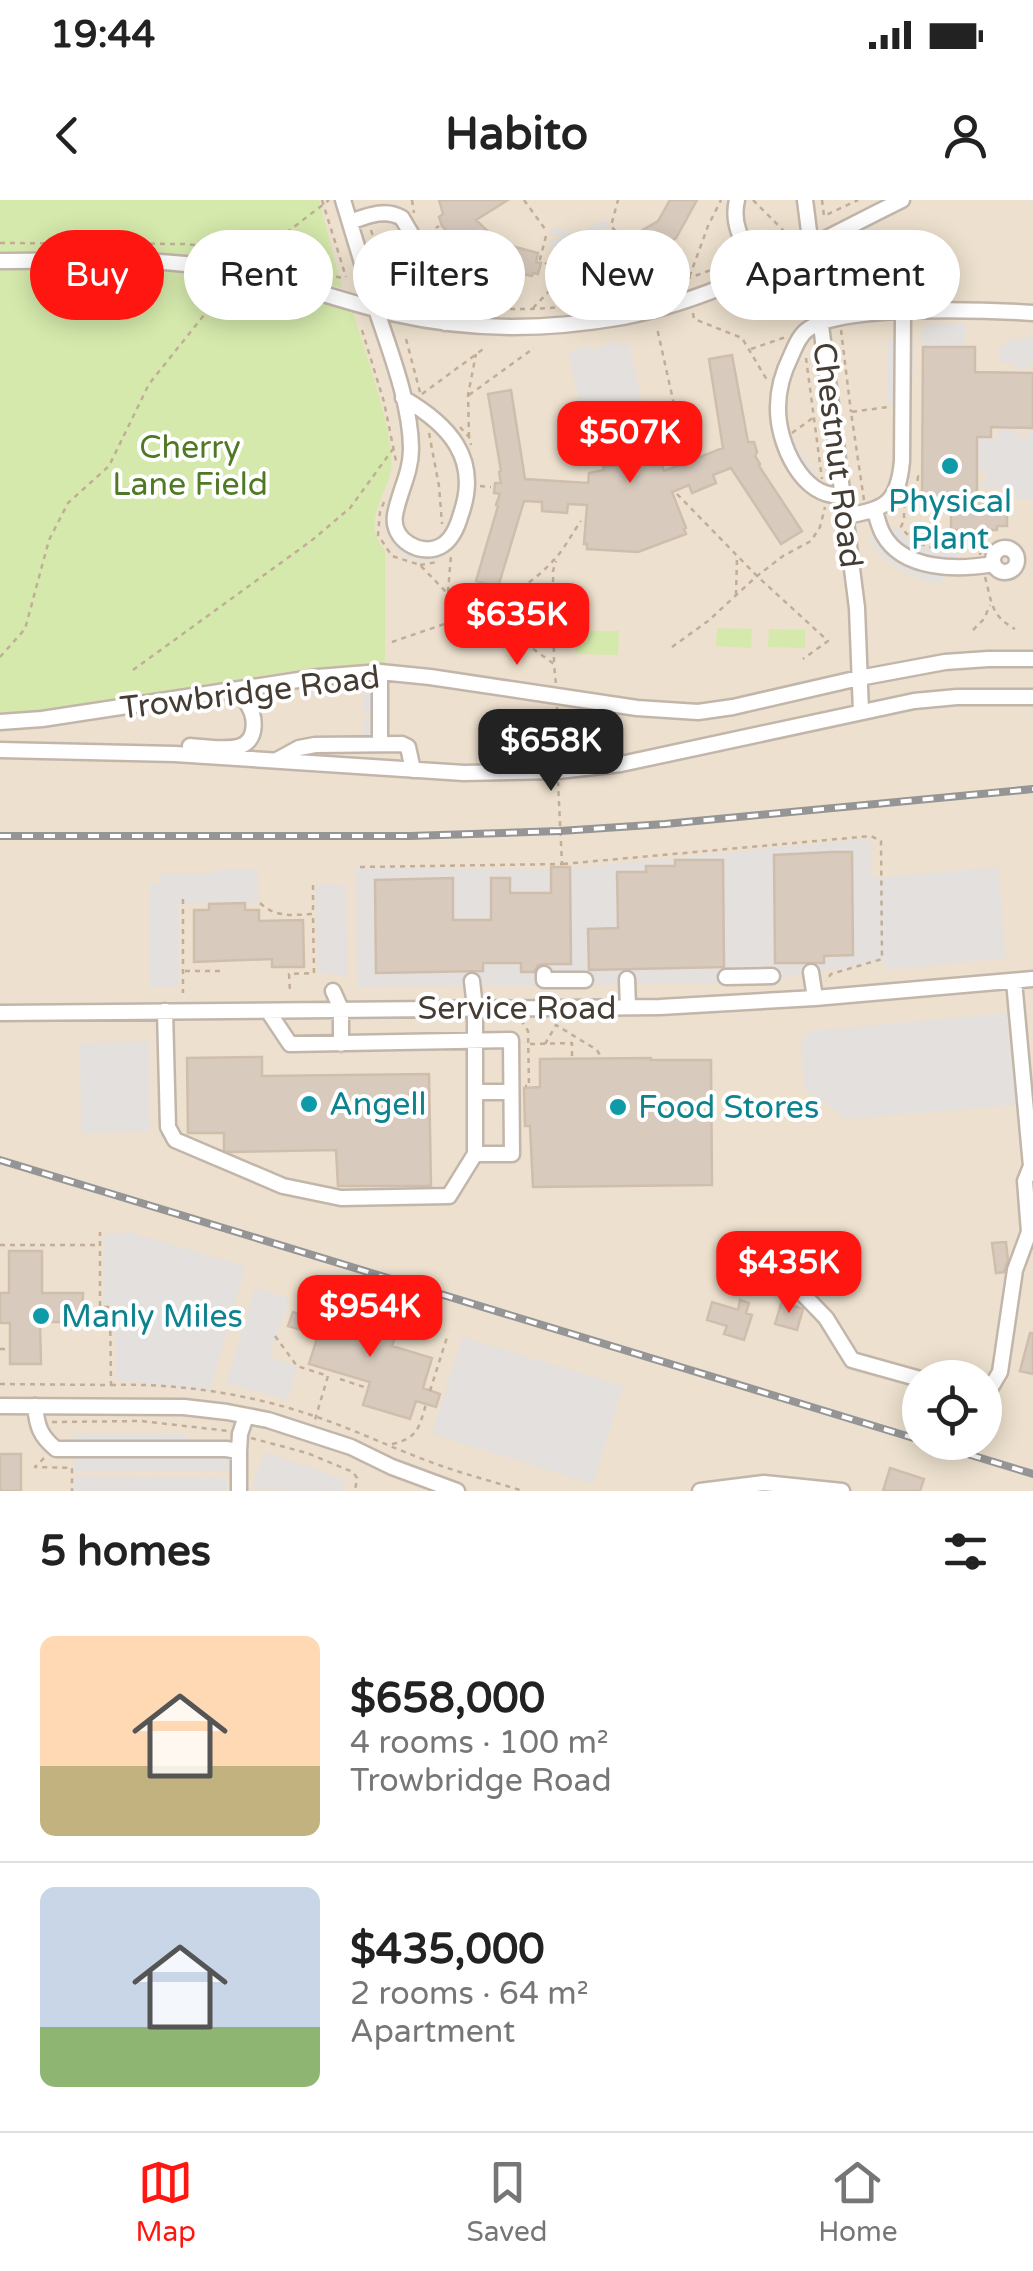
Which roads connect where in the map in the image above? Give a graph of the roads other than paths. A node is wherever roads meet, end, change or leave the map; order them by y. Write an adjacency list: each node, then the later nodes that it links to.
1 (343, 200): 5 (street)
2 (737, 200): 6 (street)
3 (805, 200): 7 (street, Chestnut Road)
4 (902, 200): 8 (street)
5 (350, 222): 9 (street); 20 (street)
6 (739, 230)
7 (809, 230)
8 (841, 230)
9 (353, 232)
10 (0, 261): 12 (street)
11 (710, 291): 20 (street)
12 (353, 302)
13 (960, 310): 14 (street)
14 (1033, 314)
15 (379, 320): 22 (street)
16 (430, 320): 20 (street)
17 (821, 320): 21 (street, Chestnut Road)
18 (834, 320): 21 (street)
19 (903, 320): 24 (street)
20 (445, 323)
21 (821, 323): 23 (street, Chestnut Road); 23 (street)
22 (403, 398): 22 (street)
23 (843, 495): 25 (street, Chestnut Road)
24 (875, 511): 25 (street); 26 (street)
25 (846, 516): 29 (street, Chestnut Road)
26 (988, 565)
27 (1033, 660): 29 (street, Trowbridge Road)
28 (380, 672): 29 (street, Trowbridge Road); 30 (street, Trowbridge Road); 34 (street)
29 (860, 678): 32 (street, Chestnut Road)
30 (233, 692): 33 (street, Trowbridge Road); 36 (street)
31 (1033, 697): 32 (street, Trowbridge Road)
32 (861, 712): 38 (street, Trowbridge Road)
33 (0, 722)
34 (380, 744): 37 (street); 38 (street)
35 (0, 750): 36 (street, Trowbridge Road)
36 (66, 750): 37 (street, Trowbridge Road)
37 (276, 760): 38 (street, Trowbridge Road)
38 (413, 770)
39 (810, 972): 49 (street)
40 (544, 974): 44 (street)
41 (772, 976): 42 (street)
42 (726, 977)
43 (627, 979): 50 (street)
44 (584, 980)
45 (1033, 980): 46 (street, Service Road)
46 (1014, 981): 49 (street, Service Road); 58 (street)
47 (472, 982): 51 (street)
48 (333, 991): 52 (street)
49 (815, 998): 50 (street, Service Road)
50 (628, 1007): 51 (street, Service Road)
51 (475, 1008): 52 (street, Service Road); 56 (street)
52 (341, 1010): 54 (street, Service Road); 57 (street)
53 (165, 1011): 54 (street, Service Road); 55 (street, Service Road); 63 (street)
54 (268, 1011): 57 (street)
55 (0, 1012)
56 (475, 1042): 57 (street); 60 (street); 61 (street)
57 (340, 1044)
58 (1026, 1044): 59 (street)
59 (1028, 1077): 62 (street)
60 (475, 1092): 61 (street); 63 (street)
61 (511, 1092): 63 (street)
62 (1030, 1134): 64 (street)
63 (475, 1154)
64 (1031, 1231): 66 (street)
65 (764, 1282): 67 (street)
66 (1002, 1360)
67 (902, 1374)
68 (0, 1406): 69 (street)
69 (36, 1406): 70 (street); 71 (street)
70 (246, 1416): 71 (street); 72 (street)
71 (239, 1451): 73 (street)
72 (433, 1487): 74 (street)
73 (239, 1491)
74 (457, 1491)
75 (700, 1491): 76 (street)
76 (842, 1491)

